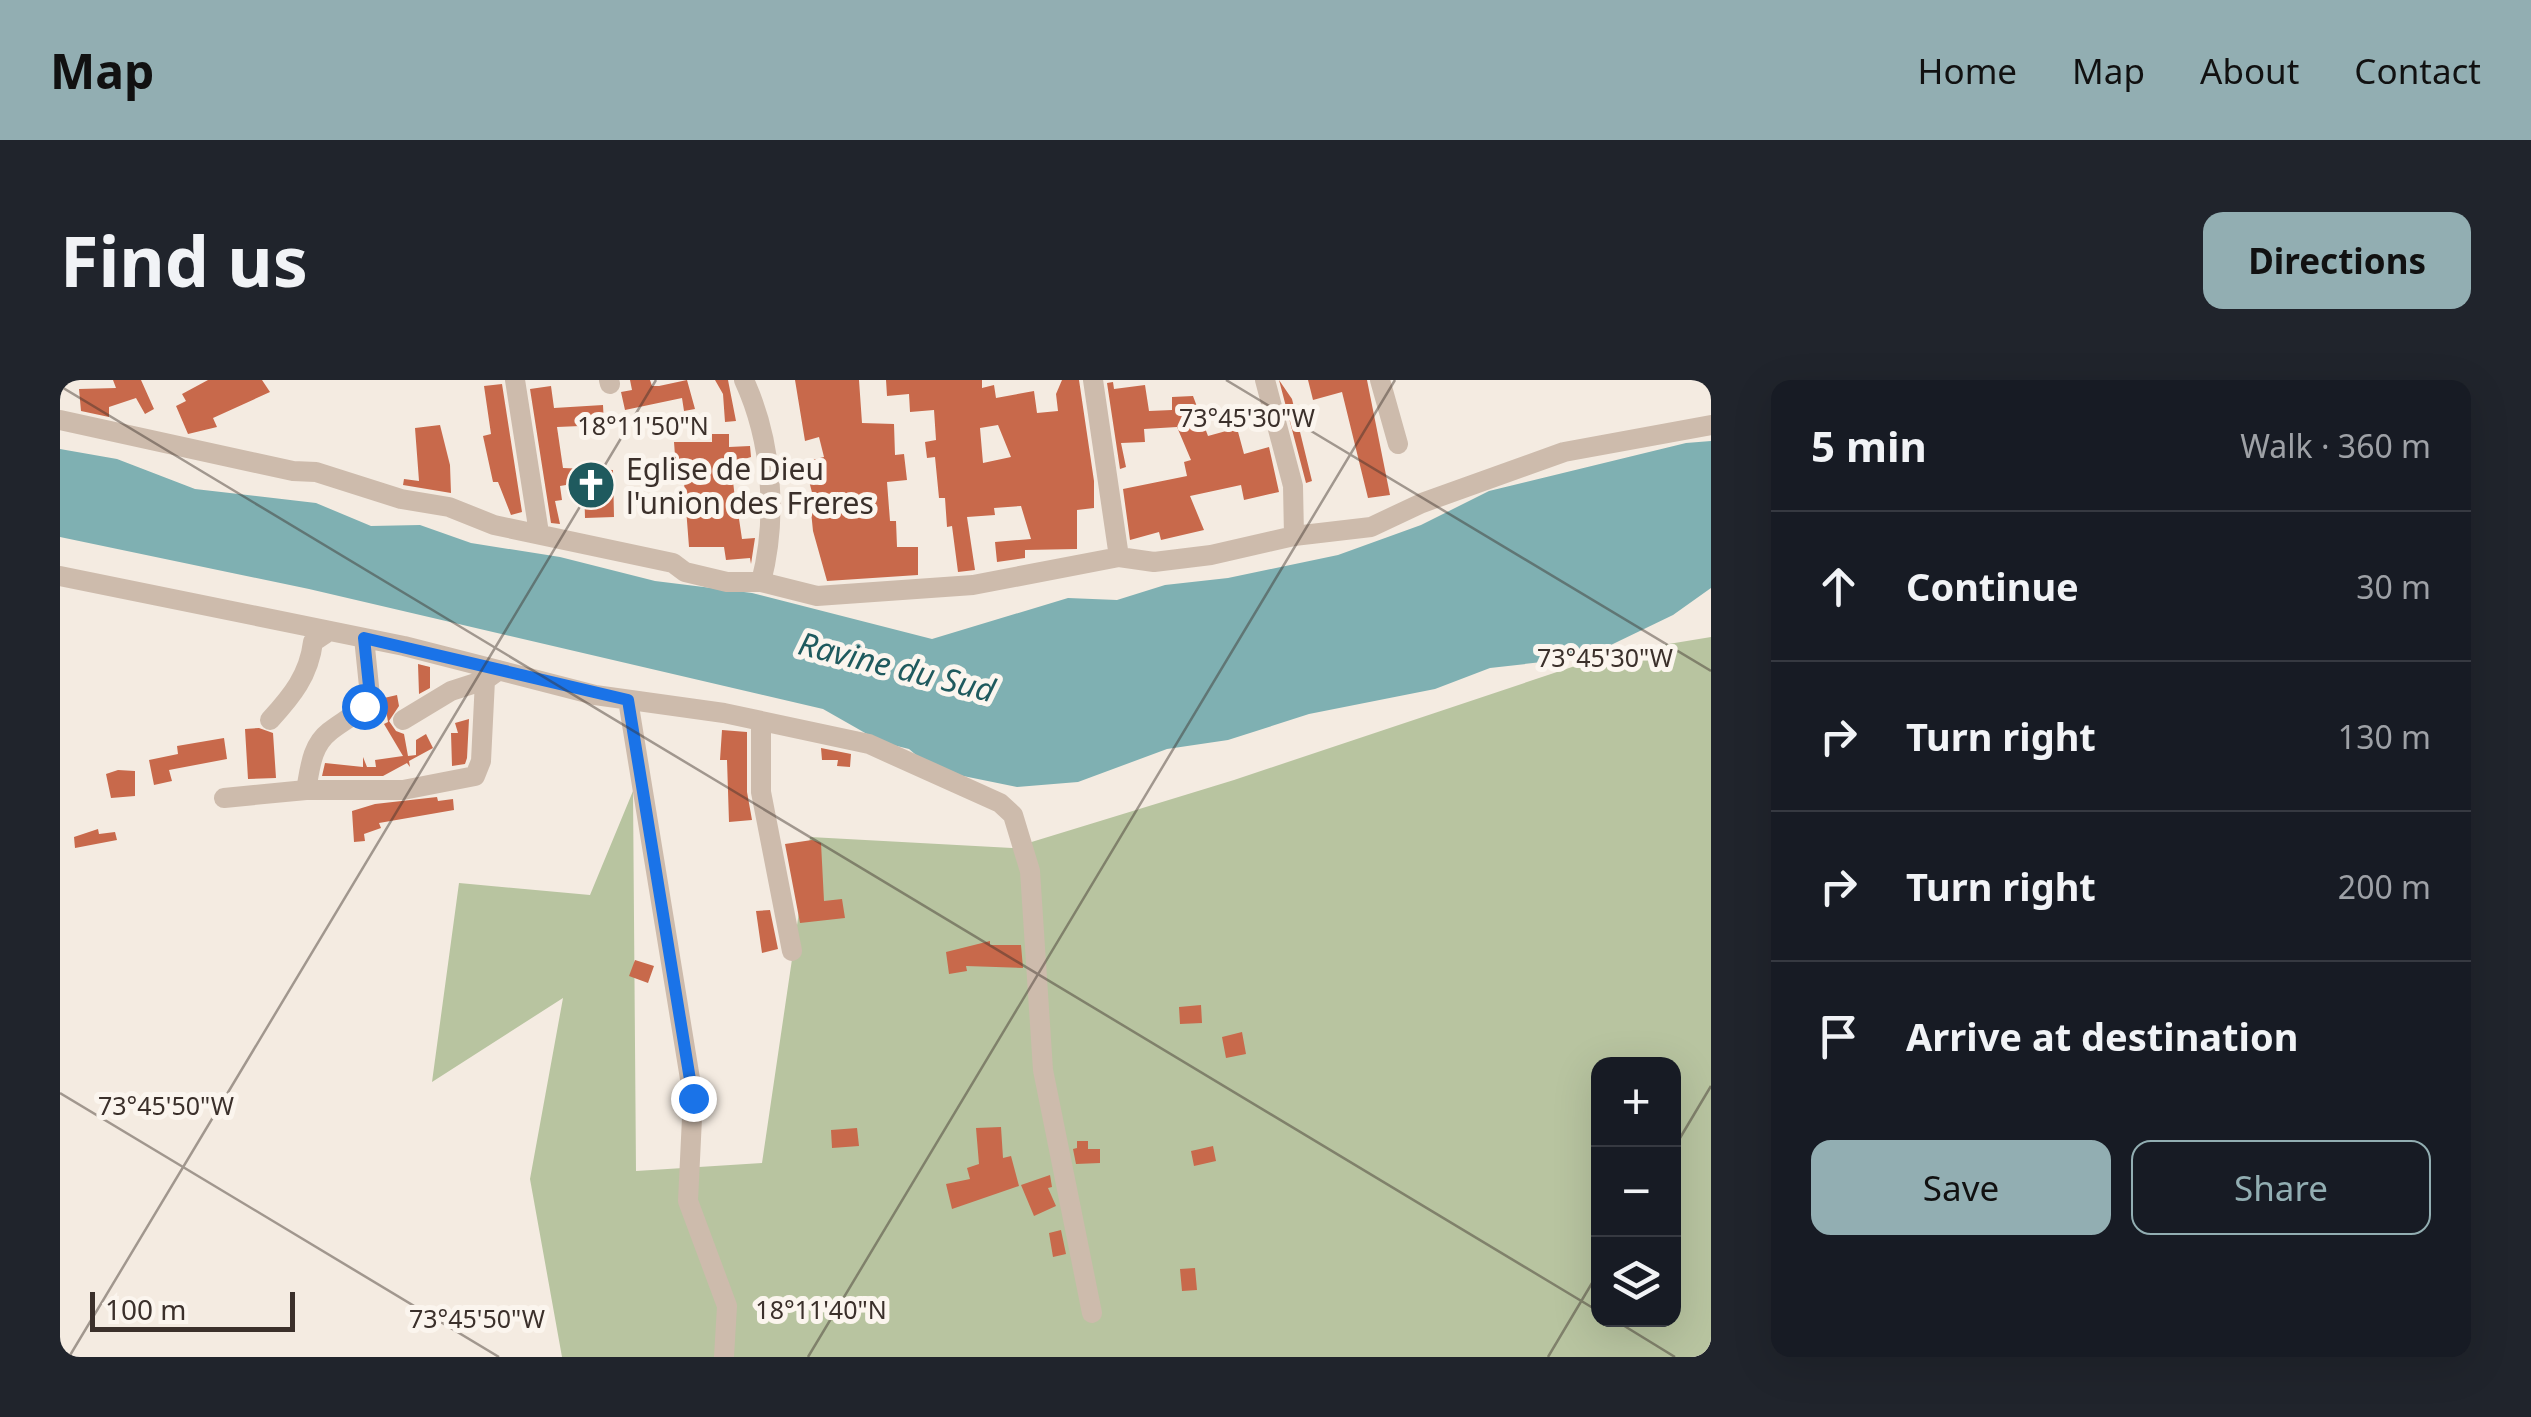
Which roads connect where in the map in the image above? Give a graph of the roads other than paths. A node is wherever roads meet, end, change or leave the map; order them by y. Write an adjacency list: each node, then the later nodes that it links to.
1 (515, 380): 9 (street)
2 (744, 380): 13 (street)
3 (1093, 380): 11 (street)
4 (1265, 380): 10 (street)
5 (1380, 380): 8 (street)
6 (60, 420): 9 (street)
7 (1711, 425): 10 (street)
8 (1398, 444)
9 (539, 533): 13 (street)
10 (1294, 536): 11 (street)
11 (1119, 557): 13 (street)
12 (60, 576): 14 (street)
13 (762, 582)
14 (325, 630): 15 (street); 18 (street)
15 (364, 638): 16 (street); 21 (street)
16 (492, 675): 17 (street); 19 (street); 21 (street)
17 (628, 700): 20 (street); 25 (street)
18 (270, 720)
19 (404, 720)
20 (761, 721): 23 (street); 24 (street)
21 (306, 790): 22 (street)
22 (224, 798)
23 (792, 951)
24 (1092, 1313)
25 (724, 1357)

